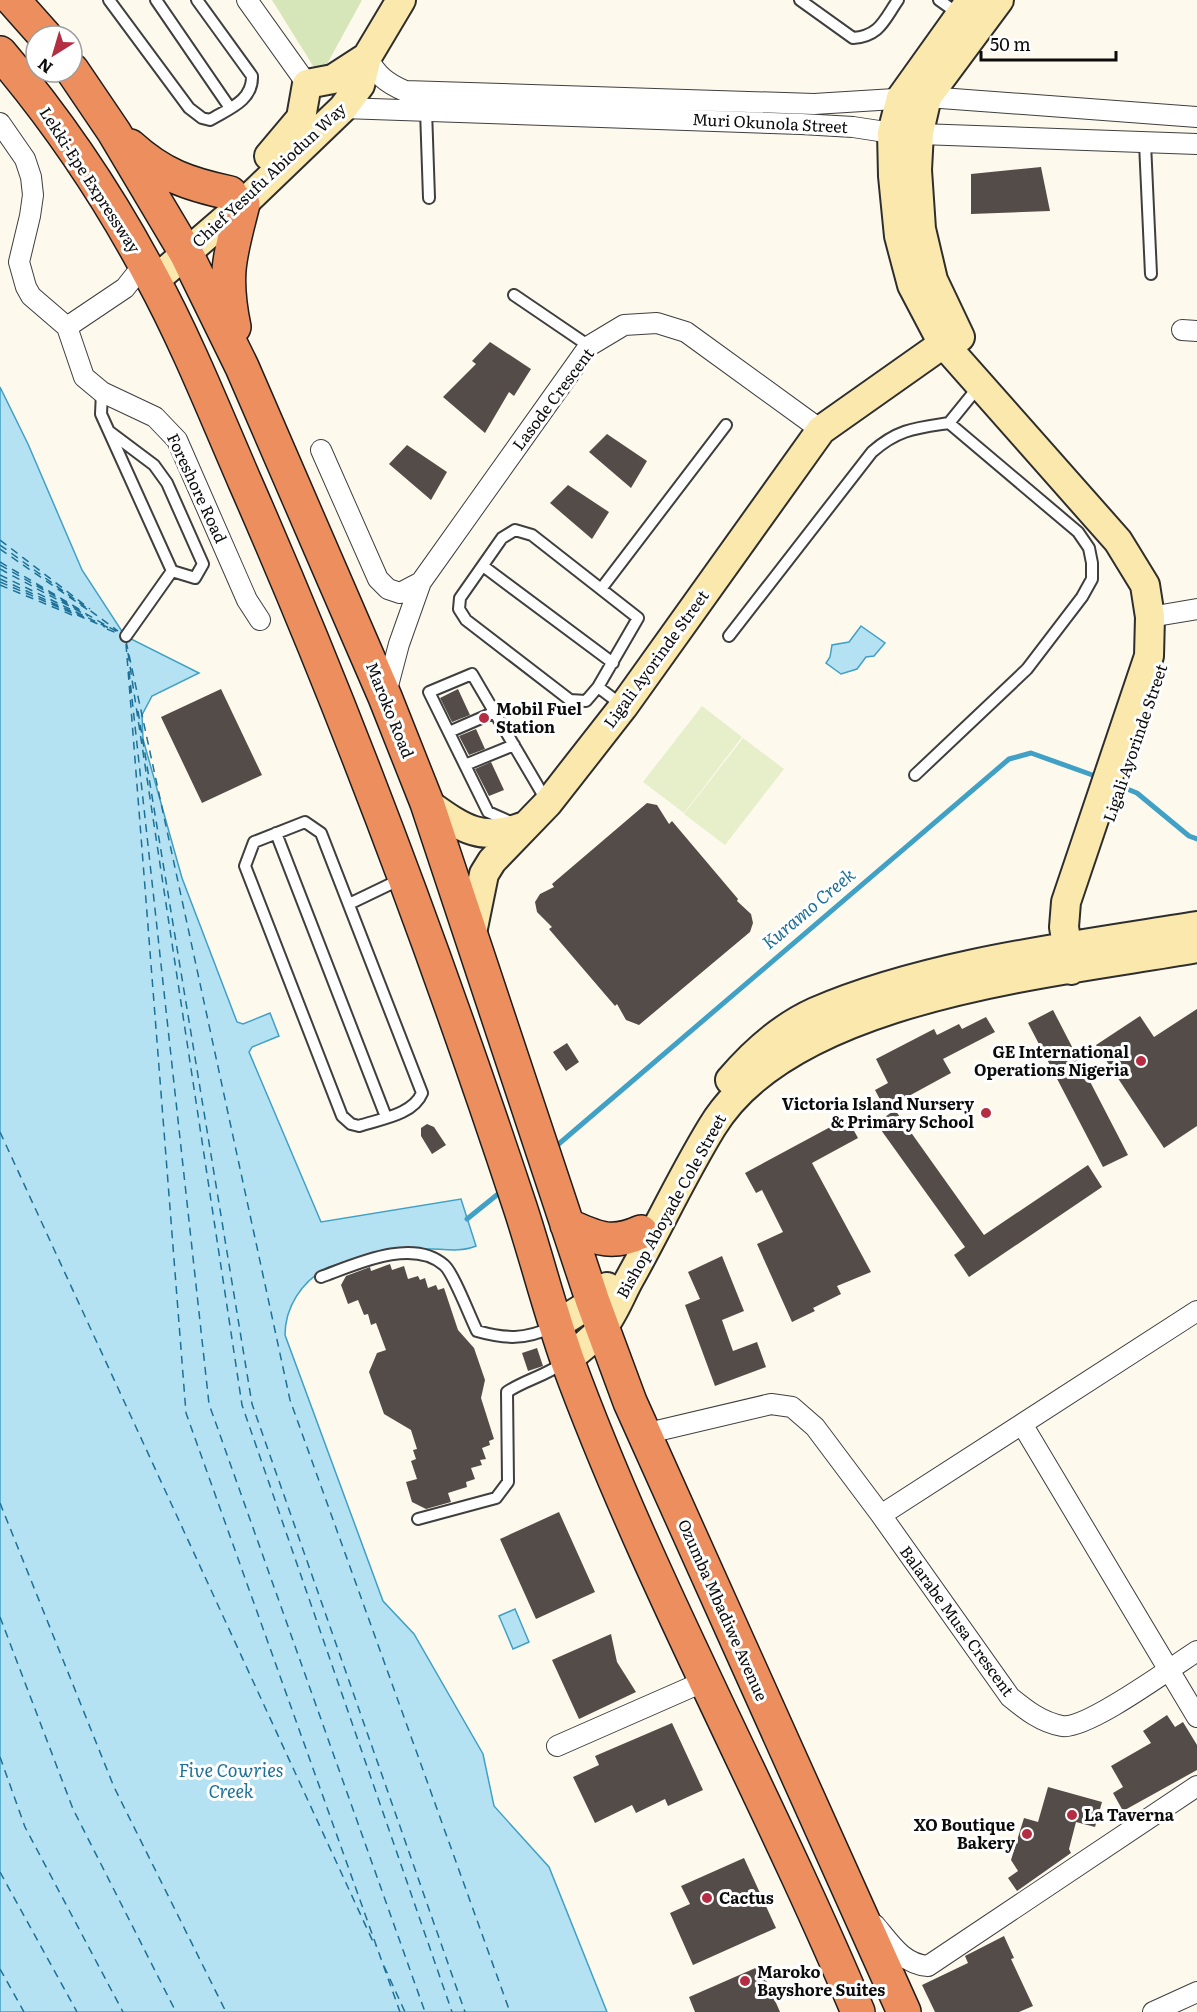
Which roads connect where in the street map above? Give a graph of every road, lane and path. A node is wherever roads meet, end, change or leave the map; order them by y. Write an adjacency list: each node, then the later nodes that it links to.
1 (14, 0): 11 (highway)
2 (109, 0): 17 (lane)
3 (156, 0): 17 (lane)
4 (197, 0): 17 (lane)
5 (247, 0): 15 (street)
6 (401, 0): 13 (street, Chief Yesufu Abiodun Way)
7 (800, 0): 8 (lane)
8 (898, 0)
9 (999, 0): 16 (street, Ligali Ayorinde Street)
10 (957, 5): 16 (street, Ligali Ayorinde Street)
11 (35, 24)
12 (0, 53): 30 (highway, Lekki-Epe Expressway)
13 (367, 57): 15 (street, Chief Yesufu Abiodun Way); 16 (street, Muri Okunola Street); 18 (street, Chief Yesufu Abiodun Way)
14 (81, 84): 22 (highway)
15 (307, 84): 27 (street, Chief Yesufu Abiodun Way)
16 (914, 97): 20 (street, Muri Okunola Street); 23 (street, Ligali Ayorinde Street)
17 (230, 108)
18 (342, 108): 19 (street, Muri Okunola Street); 27 (street, Chief Yesufu Abiodun Way)
19 (426, 110): 23 (street, Muri Okunola Street); 26 (lane)
20 (1197, 117)
21 (0, 123): 32 (street)
22 (114, 132): 27 (highway); 28 (highway)
23 (905, 133): 24 (street, Muri Okunola Street); 33 (street, Ligali Ayorinde Street)
24 (1145, 143): 25 (street, Muri Okunola Street); 29 (lane)
25 (1197, 144)
26 (429, 198)
27 (236, 199): 28 (street, Chief Yesufu Abiodun Way); 35 (highway)
28 (181, 245): 30 (street, Chief Yesufu Abiodun Way); 35 (highway, Maroko Road)
29 (1151, 274)
30 (141, 278): 32 (street); 65 (highway)
31 (514, 295): 34 (lane)
32 (68, 327): 37 (street, Foreshore Road)
33 (950, 338): 36 (street, Ligali Ayorinde Street); 40 (street, Ligali Ayorinde Street); 48 (street, Ligali Ayorinde Street)
34 (589, 346): 40 (street, Lasode Crescent); 45 (street, Lasode Crescent)
35 (242, 367): 54 (highway, Maroko Road)
36 (979, 386): 38 (lane); 48 (street, Ligali Ayorinde Street)
37 (102, 392): 41 (lane); 49 (street, Foreshore Road)
38 (949, 423): 51 (lane); 60 (lane)
39 (726, 425): 46 (lane)
40 (821, 429): 55 (street, Ligali Ayorinde Street)
41 (108, 430): 44 (lane); 44 (lane)
42 (321, 450): 45 (street)
43 (483, 566): 46 (lane); 52 (lane); 53 (lane)
44 (172, 571): 50 (lane)
45 (420, 582): 54 (street, Lasode Crescent)
46 (601, 589): 52 (lane)
47 (1197, 609): 48 (street)
48 (1158, 616): 70 (street, Ligali Ayorinde Street)
49 (260, 620)
50 (126, 636)
51 (729, 636)
52 (613, 663): 53 (lane)
53 (598, 687): 55 (lane)
54 (386, 697): 61 (highway, Maroko Road)
55 (623, 706): 62 (street, Ligali Ayorinde Street)
56 (495, 712): 57 (lane); 57 (lane); 58 (lane)
57 (449, 732): 59 (lane)
58 (514, 745): 59 (lane); 62 (lane)
59 (465, 765): 63 (lane)
60 (915, 775)
61 (427, 802): 63 (street, Ligali Ayorinde Street); 68 (highway, Maroko Road)
62 (548, 803): 63 (street, Ligali Ayorinde Street)
63 (522, 827): 68 (street, Ligali Ayorinde Street)
64 (276, 833): 66 (lane); 71 (lane); 71 (lane)
65 (404, 878): 66 (lane); 77 (highway)
66 (349, 904): 71 (lane)
67 (1197, 926): 70 (street, Bishop Aboyade Cole Street)
68 (472, 933): 72 (highway, Maroko Road)
69 (1197, 948): 70 (street, Bishop Aboyade Cole Street)
70 (1076, 958): 73 (street, Bishop Aboyade Cole Street); 76 (street, Bishop Aboyade Cole Street)
71 (386, 1116)
72 (563, 1213): 73 (highway); 76 (highway, Ozumba Mbadiwe Avenue)
73 (641, 1232): 76 (street, Bishop Aboyade Cole Street)
74 (321, 1277): 77 (lane)
75 (1197, 1311): 79 (street)
76 (597, 1316): 77 (street, Bishop Aboyade Cole Street); 78 (street, Bishop Aboyade Cole Street); 80 (highway, Ozumba Mbadiwe Avenue)
77 (556, 1325): 78 (highway)
78 (567, 1360): 82 (lane); 85 (highway)
79 (1022, 1424): 81 (street); 84 (street)
80 (644, 1434): 81 (street, Balarabe Musa Crescent); 89 (highway, Ozumba Mbadiwe Avenue)
81 (881, 1515): 84 (street, Balarabe Musa Crescent)
82 (418, 1519)
83 (1197, 1651): 84 (street, Balarabe Musa Crescent)
84 (1168, 1670): 86 (street)
85 (705, 1681): 87 (street); 91 (highway)
86 (1197, 1717)
87 (557, 1746)
88 (1197, 1786): 89 (street)
89 (854, 1900): 92 (highway, Ozumba Mbadiwe Avenue)
90 (1197, 1992): 93 (street)
91 (858, 2012)
92 (904, 2012)
93 (1153, 2012)

